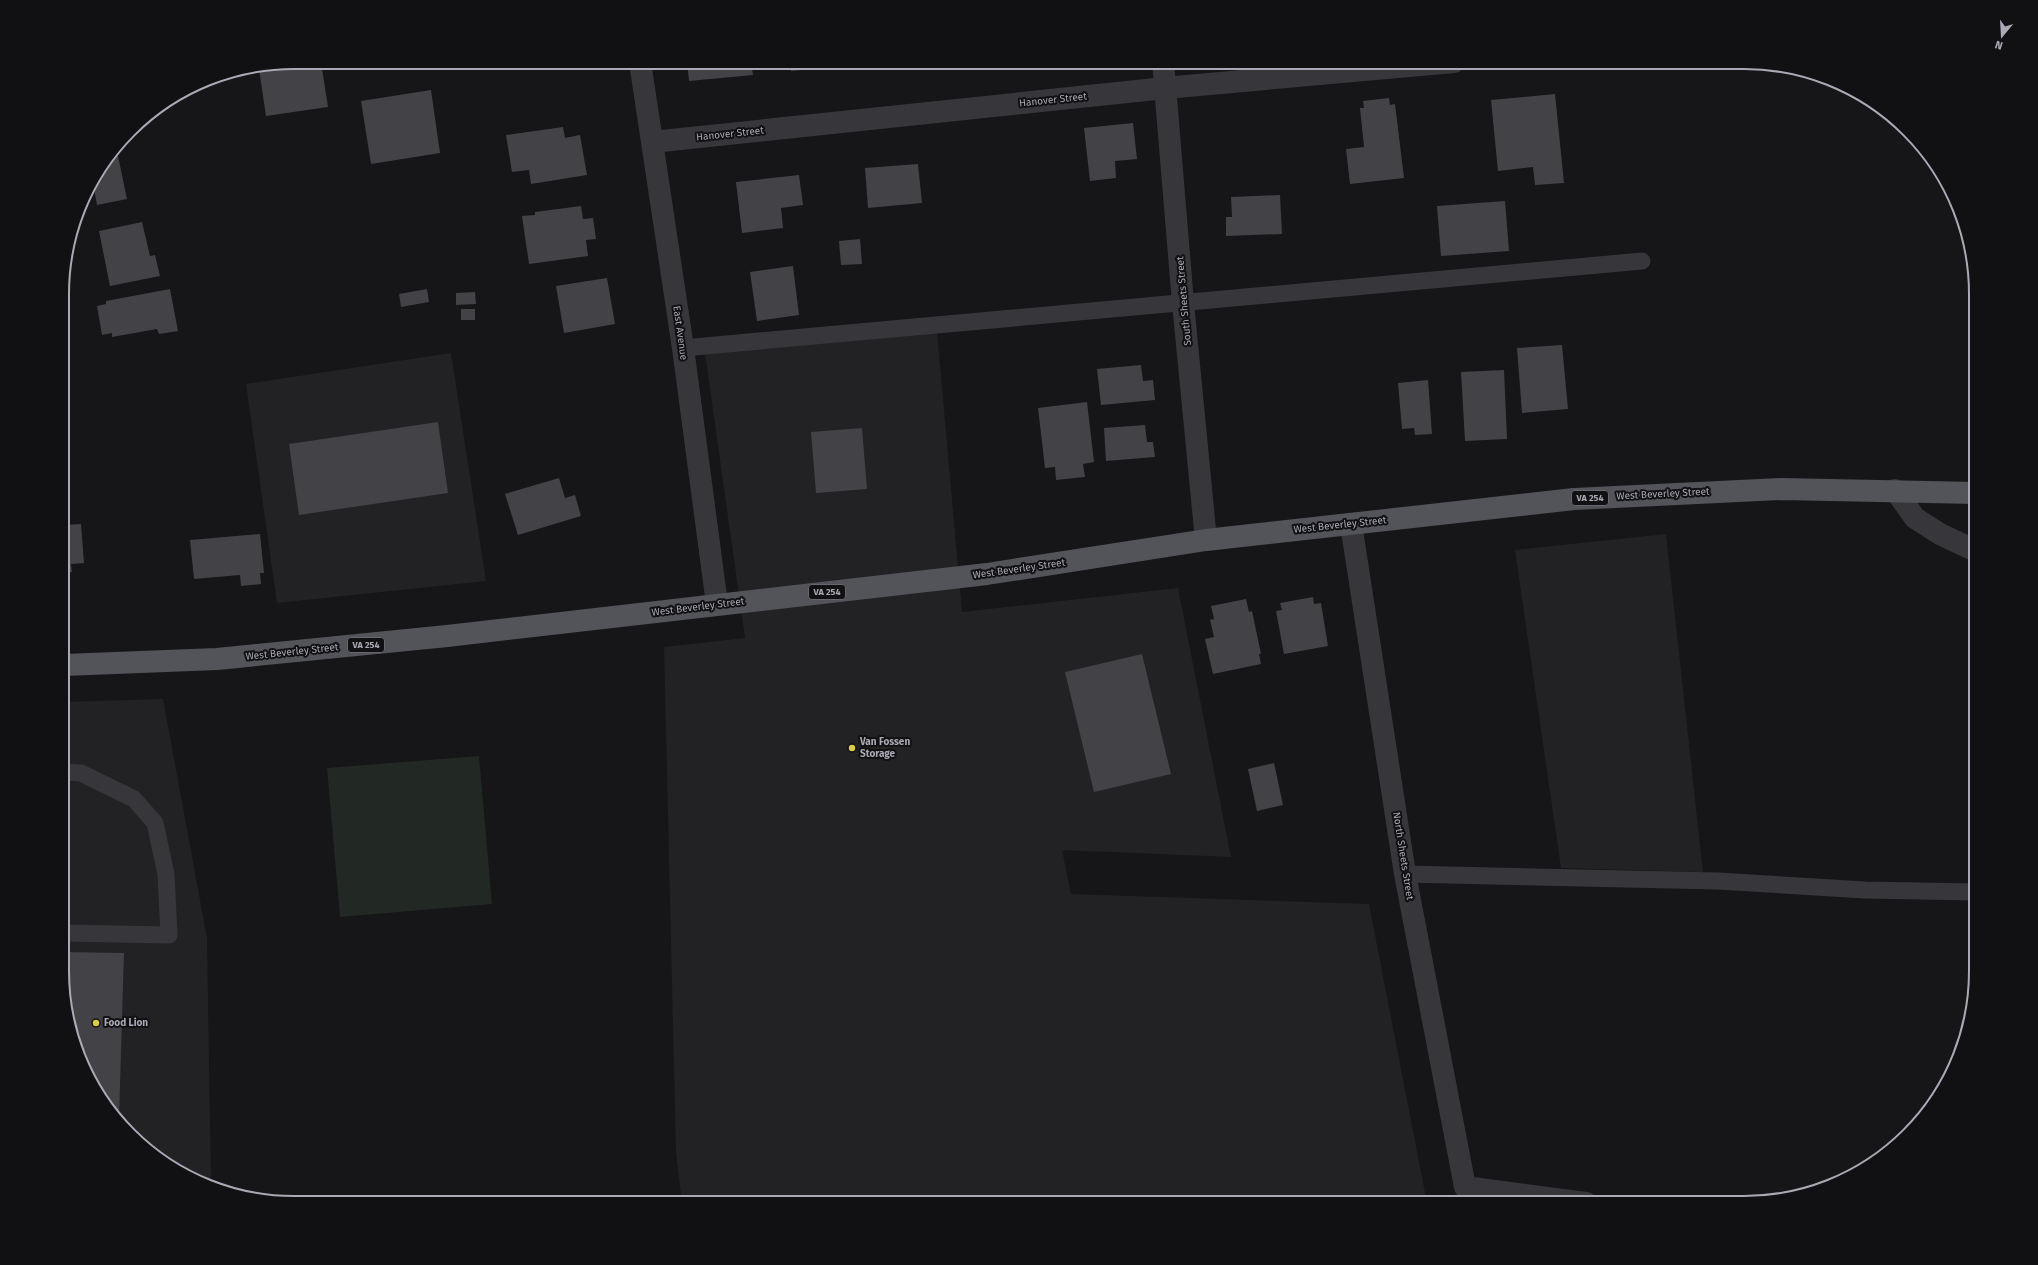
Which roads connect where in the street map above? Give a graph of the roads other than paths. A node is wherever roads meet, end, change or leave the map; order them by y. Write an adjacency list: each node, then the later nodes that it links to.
1 (641, 69): 5 (street, East Avenue)
2 (1164, 69): 4 (street, South Sheets Street)
3 (1376, 69): 4 (street, Hanover Street)
4 (1165, 88): 5 (street, Hanover Street); 7 (street, South Sheets Street)
5 (652, 142): 8 (street, East Avenue)
6 (1642, 261): 7 (lane)
7 (1183, 303): 8 (lane); 12 (street, South Sheets Street)
8 (683, 348): 14 (street, East Avenue)
9 (1895, 490): 10 (main road, West Beverley Street / VA 254); 11 (main road, West Beverley Street / VA 254); 13 (street)
10 (1969, 493)
11 (1351, 524): 12 (main road, West Beverley Street / VA 254); 17 (street, North Sheets Street)
12 (1206, 540): 14 (main road, West Beverley Street / VA 254)
13 (1969, 548)
14 (716, 604): 15 (main road, West Beverley Street / VA 254)
15 (69, 665)
16 (69, 772): 19 (lane)
17 (1405, 874): 18 (lane); 20 (street, North Sheets Street)
18 (1969, 892)
19 (69, 933)
20 (1533, 1196)

